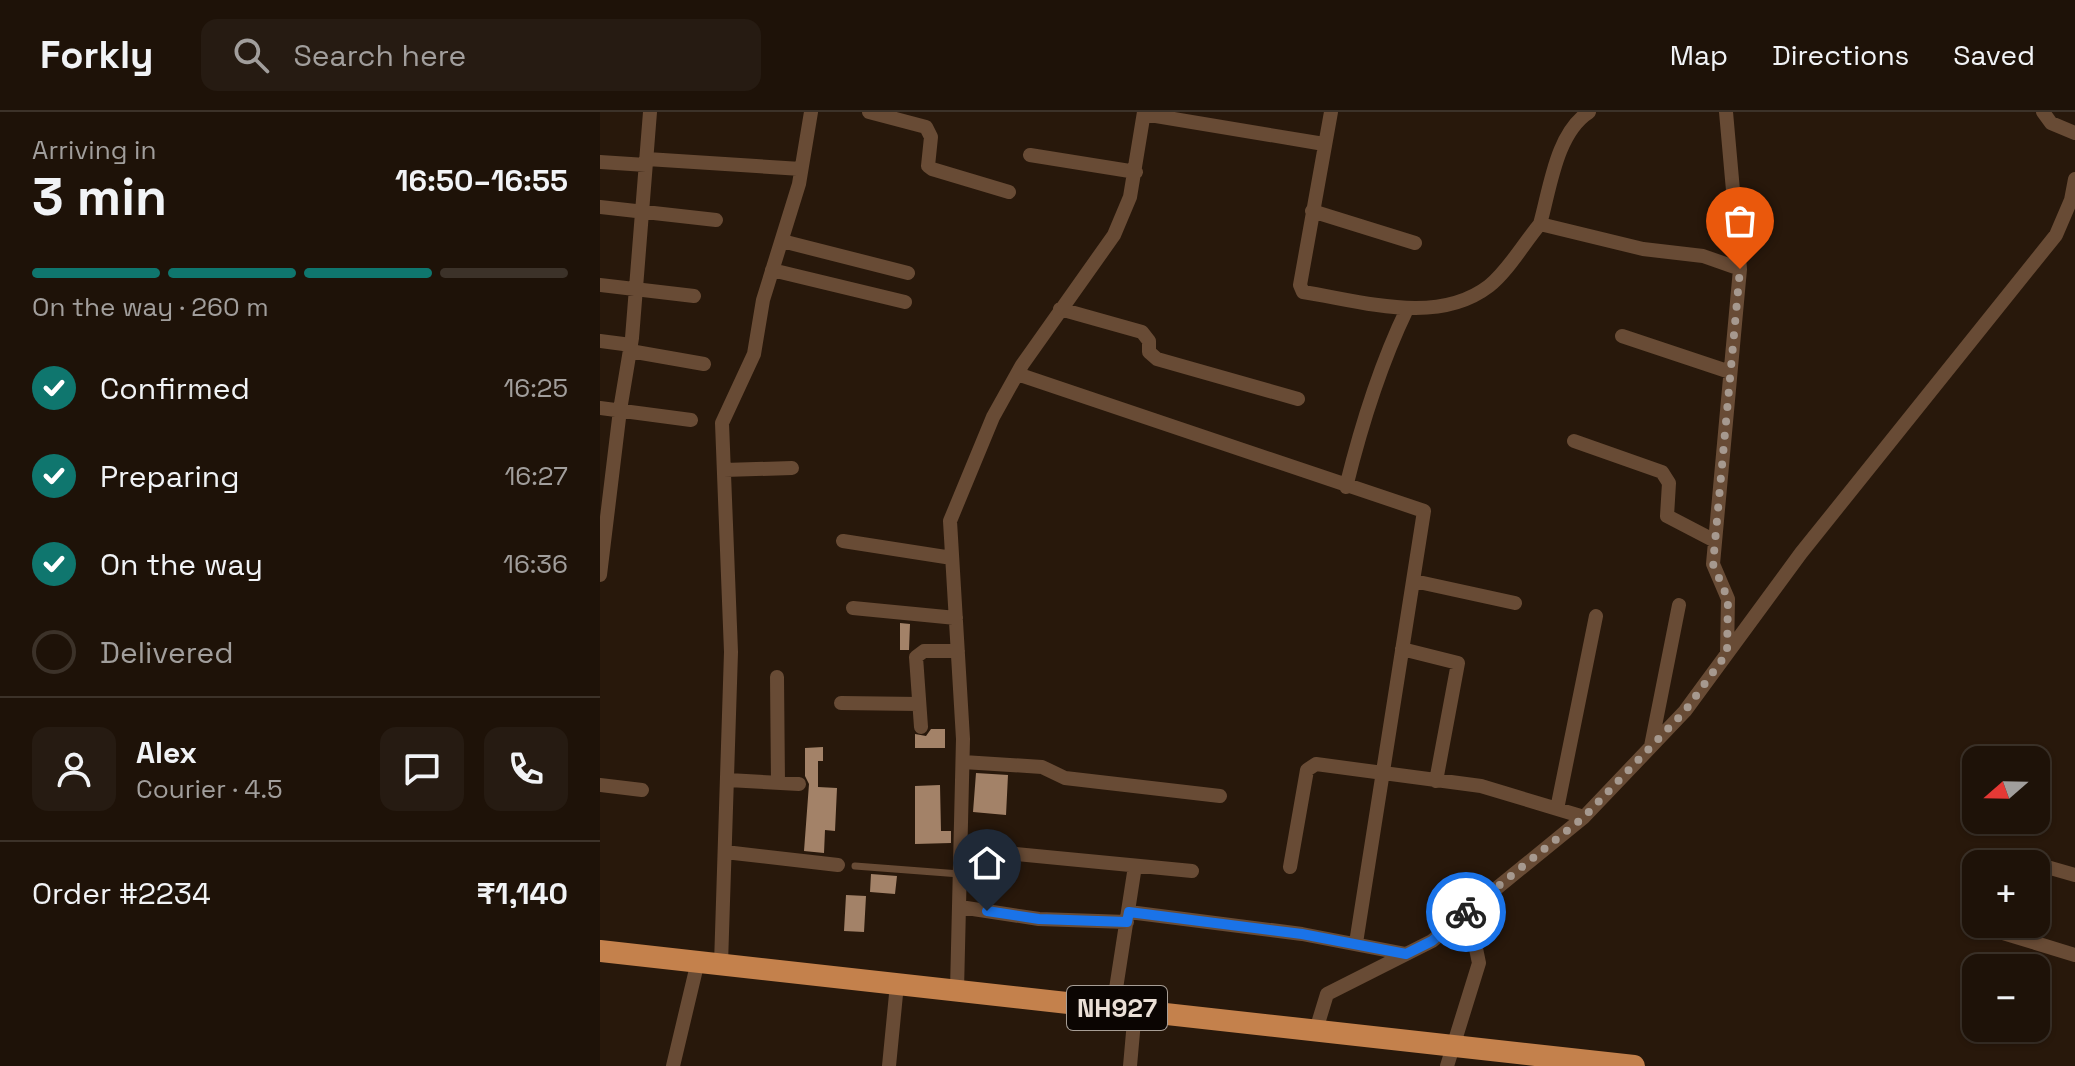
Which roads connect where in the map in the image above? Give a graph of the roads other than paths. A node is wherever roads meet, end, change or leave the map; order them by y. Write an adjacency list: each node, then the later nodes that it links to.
1 (650, 112): 13 (street)
2 (811, 112): 14 (street)
3 (869, 112): 17 (street)
4 (1331, 112): 10 (street)
5 (1589, 112): 22 (street)
6 (1726, 112): 25 (street)
7 (2043, 112): 9 (street)
8 (1144, 113): 10 (street); 15 (street)
9 (2075, 133)
10 (1324, 144): 19 (street)
11 (1030, 155): 15 (street)
12 (600, 162): 13 (street)
13 (647, 162): 14 (street); 20 (street)
14 (801, 169): 23 (street)
15 (1136, 172): 32 (street)
16 (2075, 179): 62 (street)
17 (1009, 192)
18 (600, 207): 20 (street)
19 (1312, 211): 24 (street); 33 (street)
20 (643, 212): 21 (street); 29 (street)
21 (716, 220)
22 (1540, 224): 25 (street); 33 (street)
23 (782, 241): 26 (street); 27 (street)
24 (1415, 243)
25 (1740, 269): 38 (street)
26 (772, 270): 31 (street); 46 (street)
27 (908, 273)
28 (600, 285): 29 (street)
29 (636, 290): 30 (street); 36 (street)
30 (694, 296)
31 (905, 302)
32 (1060, 309): 39 (street); 40 (street)
33 (1407, 309): 48 (street)
34 (1622, 336): 38 (street)
35 (600, 341): 36 (street)
36 (631, 348): 37 (street); 42 (street)
37 (704, 364)
38 (1730, 372): 50 (street)
39 (1017, 374): 48 (street); 52 (street)
40 (1298, 399)
41 (600, 408): 42 (street)
42 (620, 410): 43 (street); 47 (street)
43 (691, 420)
44 (1574, 441): 50 (street)
45 (792, 468): 46 (street)
46 (724, 470): 70 (street)
47 (606, 477): 51 (street)
48 (1346, 487): 54 (street)
49 (843, 541): 52 (street)
50 (1715, 541): 62 (street)
51 (602, 549): 53 (street)
52 (952, 558): 59 (street)
53 (600, 575)
54 (1414, 581): 55 (street); 60 (street)
55 (1515, 603)
56 (1679, 605): 67 (street)
57 (853, 608): 59 (street)
58 (1596, 616): 77 (street)
59 (956, 618): 61 (street)
60 (1402, 649): 69 (street); 71 (street)
61 (958, 651): 65 (street); 68 (street)
62 (1727, 653): 67 (street)
63 (777, 677): 72 (street)
64 (841, 703): 65 (street)
65 (919, 704): 66 (street)
66 (921, 727)
67 (1651, 747): 78 (street)
68 (963, 762): 76 (street); 79 (street)
69 (1381, 774): 71 (street); 84 (street); 93 (street)
70 (728, 780): 72 (street); 80 (street)
71 (1436, 781): 77 (street)
72 (778, 783): 73 (street)
73 (799, 784)
74 (600, 785): 75 (street)
75 (642, 790)
76 (1220, 796)
77 (1557, 809): 78 (street)
78 (1584, 817): 90 (street)
79 (963, 849): 83 (street); 87 (street)
80 (725, 852): 81 (street); 97 (street)
81 (838, 865)
82 (855, 866): 87 (lane)
83 (1135, 866): 86 (street); 91 (street)
84 (1290, 867)
85 (2050, 868): 88 (street)
86 (1192, 871)
87 (962, 874): 89 (street)
88 (2075, 875)
89 (960, 907): 91 (street); 99 (street)
90 (1468, 910): 95 (street); 102 (street)
91 (1128, 917): 93 (street); 100 (street)
92 (2019, 938): 96 (street)
93 (1356, 943): 95 (street)
94 (600, 951): 97 (highway, NH927)
95 (1406, 954): 101 (street)
96 (2075, 955)
97 (709, 962): 98 (highway, NH927); 103 (street)
98 (897, 984): 99 (highway, NH927); 104 (street)
99 (957, 990): 100 (highway, NH927)
100 (1124, 1009): 101 (highway, NH927); 105 (street)
101 (1316, 1030): 102 (highway, NH927)
102 (1449, 1056): 106 (highway, NH927)
103 (673, 1066)
104 (889, 1066)
105 (1130, 1066)
106 (1634, 1066)

